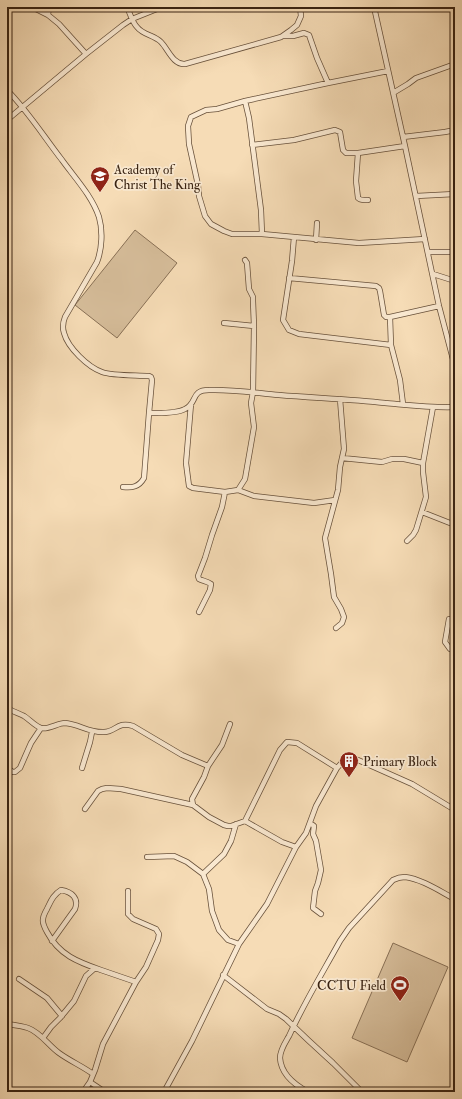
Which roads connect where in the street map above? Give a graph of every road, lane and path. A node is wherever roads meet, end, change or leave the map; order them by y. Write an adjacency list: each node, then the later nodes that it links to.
1 (32, 7): 7 (street)
2 (49, 7): 7 (street)
3 (127, 7): 8 (street)
4 (162, 7): 8 (street)
5 (300, 7): 9 (street)
6 (374, 7): 12 (street)
7 (48, 15): 10 (street)
8 (132, 19): 9 (street); 10 (street)
9 (281, 37): 13 (street)
10 (86, 54): 17 (street)
11 (455, 64): 15 (street)
12 (388, 71): 13 (street); 15 (street)
13 (328, 83): 16 (street)
14 (7, 90): 17 (street)
15 (393, 92): 20 (street)
16 (245, 101): 21 (street); 28 (street)
17 (23, 107): 18 (street); 51 (street)
18 (7, 120)
19 (455, 130): 20 (street)
20 (403, 137): 22 (street)
21 (252, 145): 23 (street); 28 (street)
22 (405, 146): 23 (street); 25 (street)
23 (358, 153): 26 (street)
24 (455, 194): 25 (street)
25 (416, 196): 30 (street)
26 (368, 200)
27 (317, 222): 31 (street)
28 (262, 234): 29 (street)
29 (294, 238): 31 (street); 36 (street)
30 (425, 239): 31 (street); 32 (street)
31 (316, 240)
32 (428, 252): 33 (street); 35 (street)
33 (455, 252)
34 (245, 260): 41 (street)
35 (433, 274): 37 (street); 38 (street)
36 (289, 278): 39 (street); 42 (street)
37 (455, 281)
38 (439, 306): 39 (street); 43 (street)
39 (390, 317): 42 (street)
40 (224, 323): 41 (street)
41 (254, 326): 45 (street)
42 (391, 345): 48 (street)
43 (454, 360): 44 (street)
44 (455, 367)
45 (253, 392): 46 (street); 47 (street); 55 (street)
46 (340, 399): 48 (street); 52 (street)
47 (191, 404): 51 (street); 56 (street)
48 (403, 404): 49 (street)
49 (433, 407): 50 (street); 53 (street)
50 (455, 407)
51 (149, 413): 54 (street)
52 (342, 458): 53 (street); 57 (street)
53 (423, 463): 58 (street)
54 (123, 487)
55 (238, 490): 56 (street); 57 (street)
56 (225, 492): 61 (street)
57 (335, 500): 63 (street)
58 (422, 512): 59 (street); 60 (street)
59 (455, 525)
60 (407, 541)
61 (199, 612)
62 (449, 619): 64 (street)
63 (336, 628)
64 (455, 650)
65 (7, 708): 67 (street)
66 (230, 724): 69 (street)
67 (41, 728): 68 (street); 70 (street)
68 (92, 732): 69 (street); 71 (street)
69 (208, 766): 73 (street)
70 (7, 768)
71 (82, 768)
72 (337, 768): 75 (street); 76 (street); 77 (street)
73 (194, 805): 74 (street); 78 (street)
74 (85, 809)
75 (455, 810)
76 (245, 821): 78 (street); 79 (street)
77 (310, 823): 79 (street); 84 (street)
78 (236, 824): 81 (street)
79 (296, 847): 86 (street)
80 (147, 857): 81 (street)
81 (203, 874): 86 (street)
82 (128, 891): 90 (street)
83 (455, 899): 93 (street)
84 (321, 914)
85 (52, 941): 85 (street); 87 (street)
86 (239, 944): 88 (street)
87 (95, 968): 90 (street); 91 (street)
88 (223, 975): 93 (street); 99 (street)
89 (19, 979): 91 (street)
90 (136, 982): 95 (street)
91 (62, 1016): 94 (street)
92 (7, 1024): 94 (street)
93 (293, 1026): 100 (street); 101 (street)
94 (43, 1038): 95 (street)
95 (93, 1074): 96 (street)
96 (90, 1082): 97 (street); 98 (street)
97 (83, 1092)
98 (105, 1092)
99 (164, 1092)
100 (308, 1092)
101 (362, 1092)

